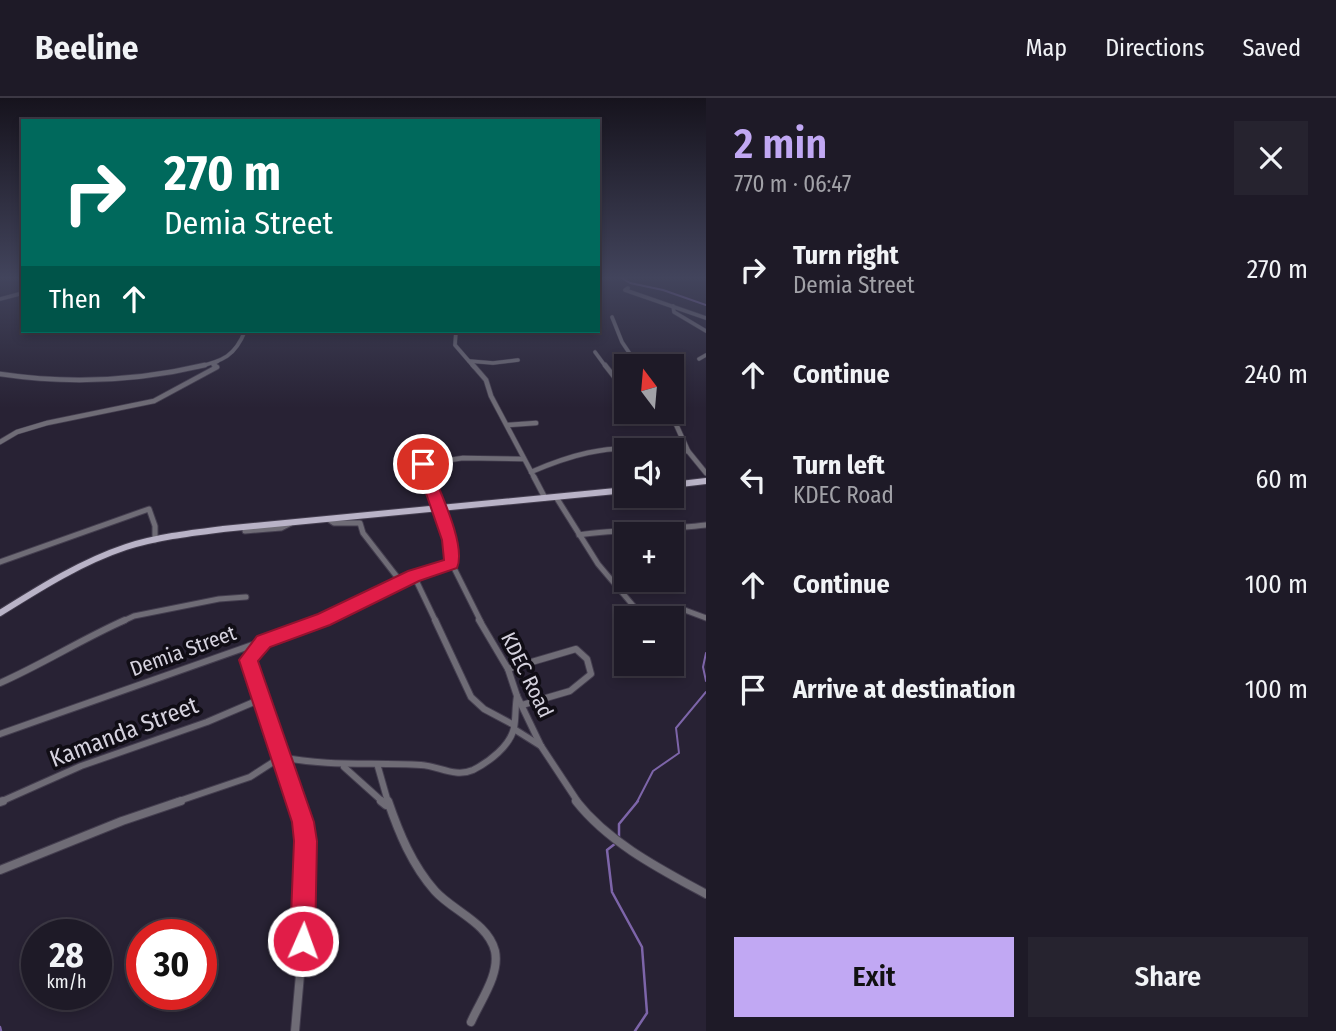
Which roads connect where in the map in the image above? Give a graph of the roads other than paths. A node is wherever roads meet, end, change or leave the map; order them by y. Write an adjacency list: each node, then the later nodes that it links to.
1 (613, 321): 7 (street)
2 (688, 321): 3 (street)
3 (706, 331)
4 (244, 333): 10 (street)
5 (456, 333): 12 (street)
6 (594, 352): 14 (street)
7 (630, 354)
8 (706, 355): 9 (street)
9 (699, 359)
10 (218, 360): 13 (street); 18 (street)
11 (518, 360): 12 (street)
12 (469, 361): 17 (street)
13 (0, 374)
14 (614, 377)
15 (536, 422): 17 (street)
16 (676, 424): 21 (street)
17 (508, 425): 22 (street)
18 (0, 442)
19 (614, 449): 23 (street)
20 (684, 451): 21 (street)
21 (688, 451): 24 (street)
22 (524, 459): 23 (street); 30 (street, KDEC Road)
23 (531, 472): 29 (street)
24 (706, 472)
25 (706, 481): 26 (main road)
26 (684, 484)
27 (614, 491): 28 (main road)
28 (556, 497): 29 (main road); 35 (street)
29 (545, 498): 30 (main road)
30 (440, 508): 31 (main road); 38 (street, KDEC Road)
31 (328, 519): 32 (main road); 40 (street)
32 (291, 523): 34 (street); 36 (main road)
33 (706, 525): 35 (street)
34 (245, 531)
35 (579, 535): 43 (street)
36 (155, 540): 37 (street); 42 (main road)
37 (0, 562)
38 (452, 564): 39 (street, Demia Street); 45 (street, KDEC Road)
39 (414, 576): 40 (street, Demia Street); 50 (street)
40 (401, 582): 44 (street, Demia Street)
41 (246, 597): 46 (street)
42 (0, 612)
43 (706, 618)
44 (263, 641): 48 (street); 51 (street, Demia Street)
45 (508, 669): 47 (street, KDEC Road); 49 (street)
46 (0, 683)
47 (517, 695): 49 (street, KDEC Road); 50 (street)
48 (261, 699): 53 (street); 56 (street, Kamanda Street)
49 (522, 705): 52 (street, KDEC Road)
50 (514, 727): 52 (street); 55 (street)
51 (0, 734)
52 (541, 746): 58 (street, KDEC Road)
53 (281, 757): 54 (street); 60 (street); 63 (street)
54 (344, 767): 55 (street); 57 (street)
55 (378, 767): 57 (street)
56 (0, 802)
57 (387, 806): 62 (street)
58 (615, 839): 59 (street)
59 (624, 844): 61 (street)
60 (0, 870)
61 (706, 894)
62 (471, 1022)
63 (295, 1031)

